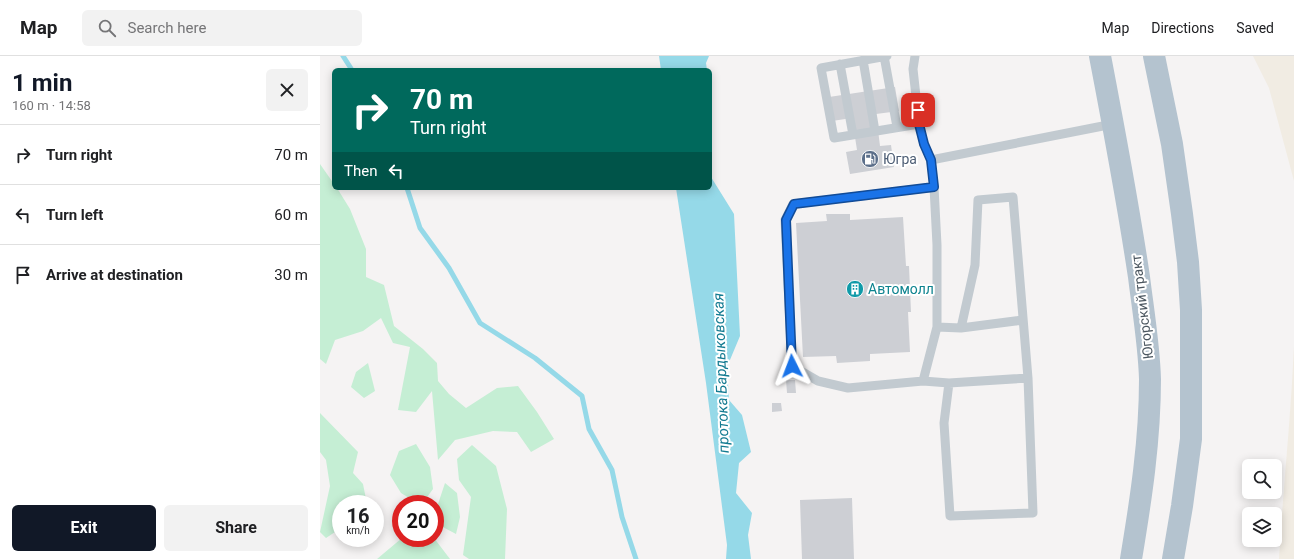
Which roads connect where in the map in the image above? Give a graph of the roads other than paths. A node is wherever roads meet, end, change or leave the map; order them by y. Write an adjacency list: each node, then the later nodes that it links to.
1 (884, 56): 2 (lane); 6 (lane); 10 (lane)
2 (887, 56)
3 (915, 56): 8 (lane)
4 (1100, 56): 9 (main road, Югорский тракт)
5 (1154, 56): 22 (main road)
6 (863, 60): 7 (lane); 11 (lane)
7 (840, 64): 12 (lane); 12 (lane)
8 (919, 124): 10 (lane); 13 (lane)
9 (1113, 124): 13 (lane); 21 (main road, Югорский тракт)
10 (897, 127): 11 (lane)
11 (875, 131): 12 (lane)
12 (853, 135)
13 (931, 160): 14 (lane)
14 (934, 187): 16 (lane); 19 (lane)
15 (1023, 320): 17 (lane); 17 (lane); 18 (lane)
16 (937, 327): 17 (lane); 19 (lane)
17 (961, 328)
18 (1028, 378): 20 (lane); 20 (lane)
19 (923, 381): 20 (lane)
20 (949, 384)
21 (1131, 559)
22 (1173, 559)

